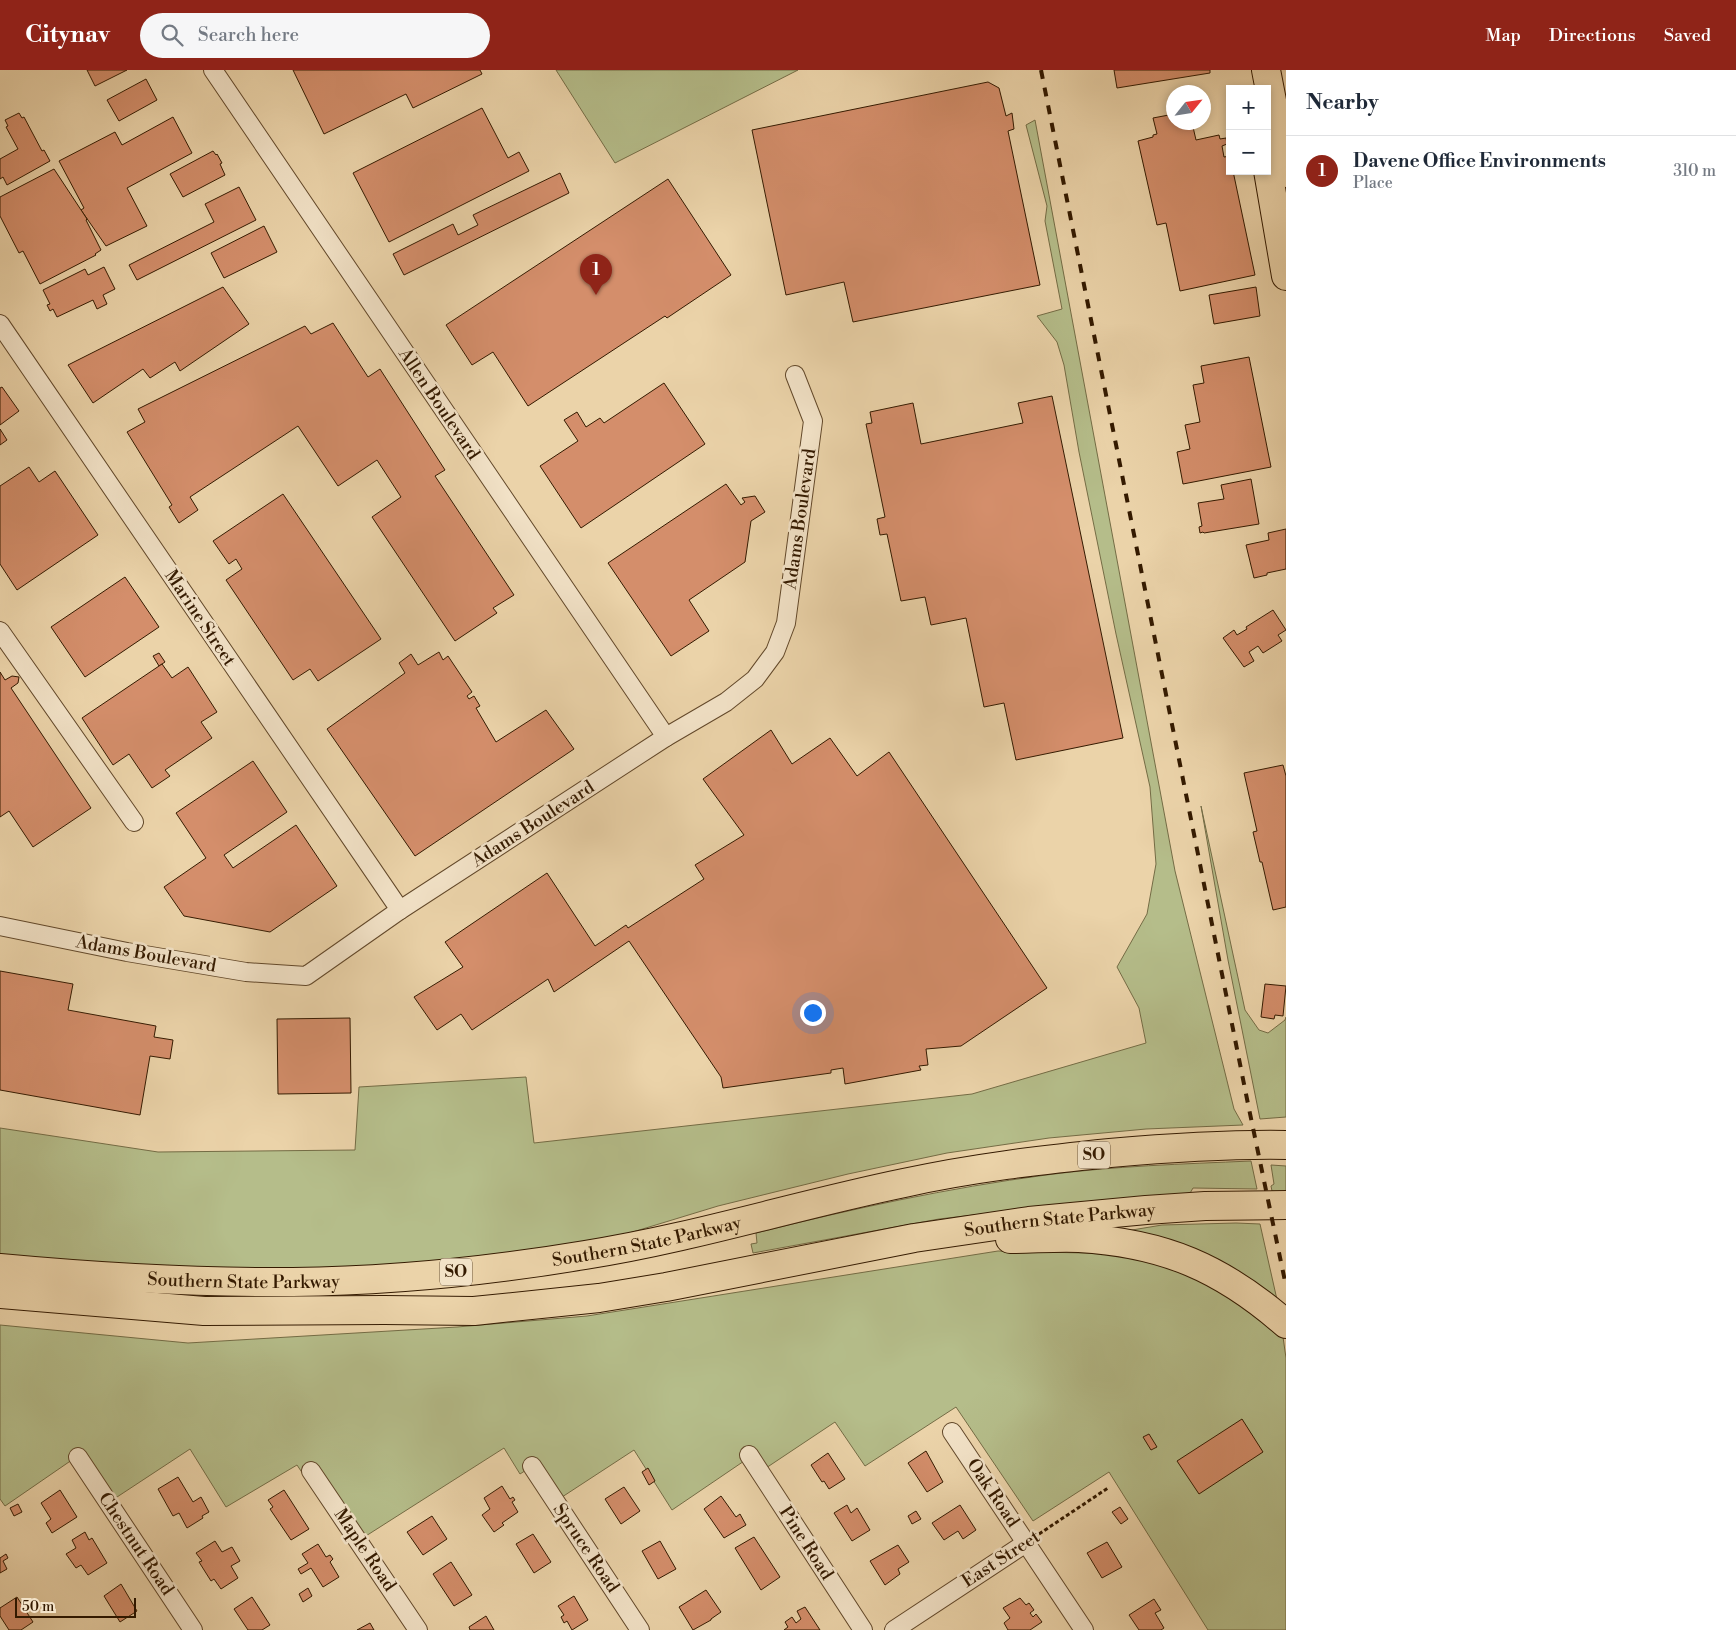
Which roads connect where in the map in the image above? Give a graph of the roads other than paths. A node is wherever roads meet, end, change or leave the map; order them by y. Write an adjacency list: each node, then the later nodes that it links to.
1 (213, 70): 11 (street, Allen Boulevard)
2 (1252, 70): 4 (main road)
3 (1266, 70): 5 (main road)
4 (1254, 85)
5 (1286, 173)
6 (1269, 175): 7 (main road)
7 (1286, 276)
8 (0, 324): 13 (street, Marine Street)
9 (795, 375): 11 (street, Adams Boulevard)
10 (0, 631): 12 (street)
11 (666, 738): 13 (street, Adams Boulevard)
12 (134, 822)
13 (400, 910): 14 (street, Adams Boulevard)
14 (0, 926)
15 (1286, 1133): 16 (main road)
16 (1259, 1144): 17 (main road, Southern State Parkway / SO); 20 (main road, Southern State Parkway / SO)
17 (1286, 1145)
18 (1286, 1204): 19 (main road, Southern State Parkway / SO)
19 (914, 1238): 21 (main road, Southern State Parkway / SO); 22 (main road)
20 (0, 1268)
21 (0, 1294)
22 (1286, 1324)
23 (952, 1432): 28 (street, Oak Road)
24 (749, 1455): 32 (street, Pine Road)
25 (78, 1458): 29 (street, Chestnut Road)
26 (532, 1466): 31 (street, Spruce Road)
27 (311, 1471): 30 (street, Maple Road)
28 (1026, 1543): 33 (street, East Street); 34 (street, Oak Road)
29 (193, 1630)
30 (418, 1630)
31 (640, 1630)
32 (863, 1630)
33 (894, 1630)
34 (1084, 1630)

